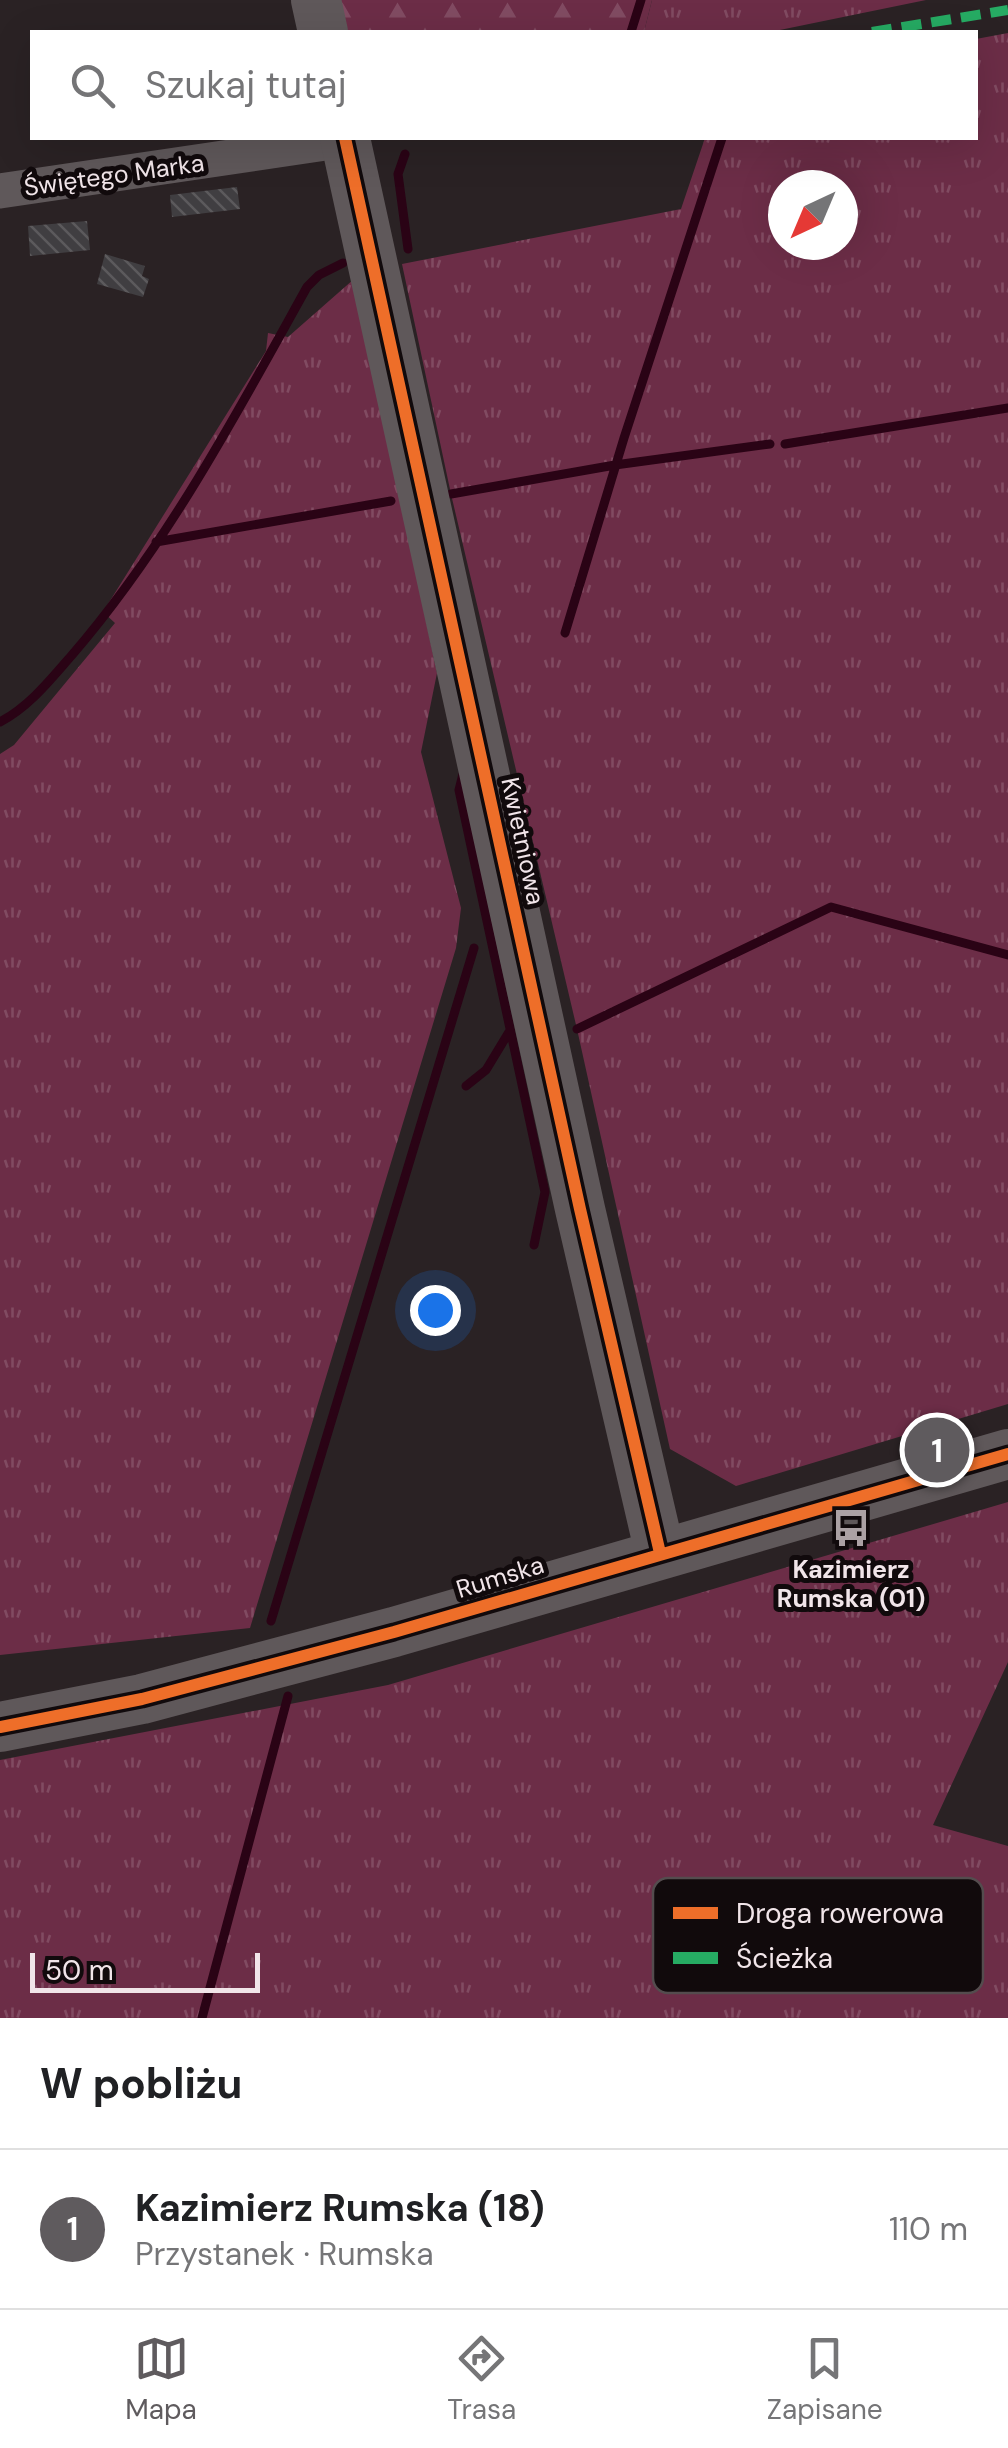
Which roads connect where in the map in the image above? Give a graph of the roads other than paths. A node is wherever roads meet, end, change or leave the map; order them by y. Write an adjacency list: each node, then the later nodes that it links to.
1 (316, 0): 2 (street)
2 (323, 30)
3 (339, 140): 5 (street, Świętego Marka)
4 (346, 140): 7 (street, Kwietniowa)
5 (0, 192)
6 (1008, 1454): 7 (street, Rumska)
7 (660, 1553): 8 (street, Rumska)
8 (0, 1727)

